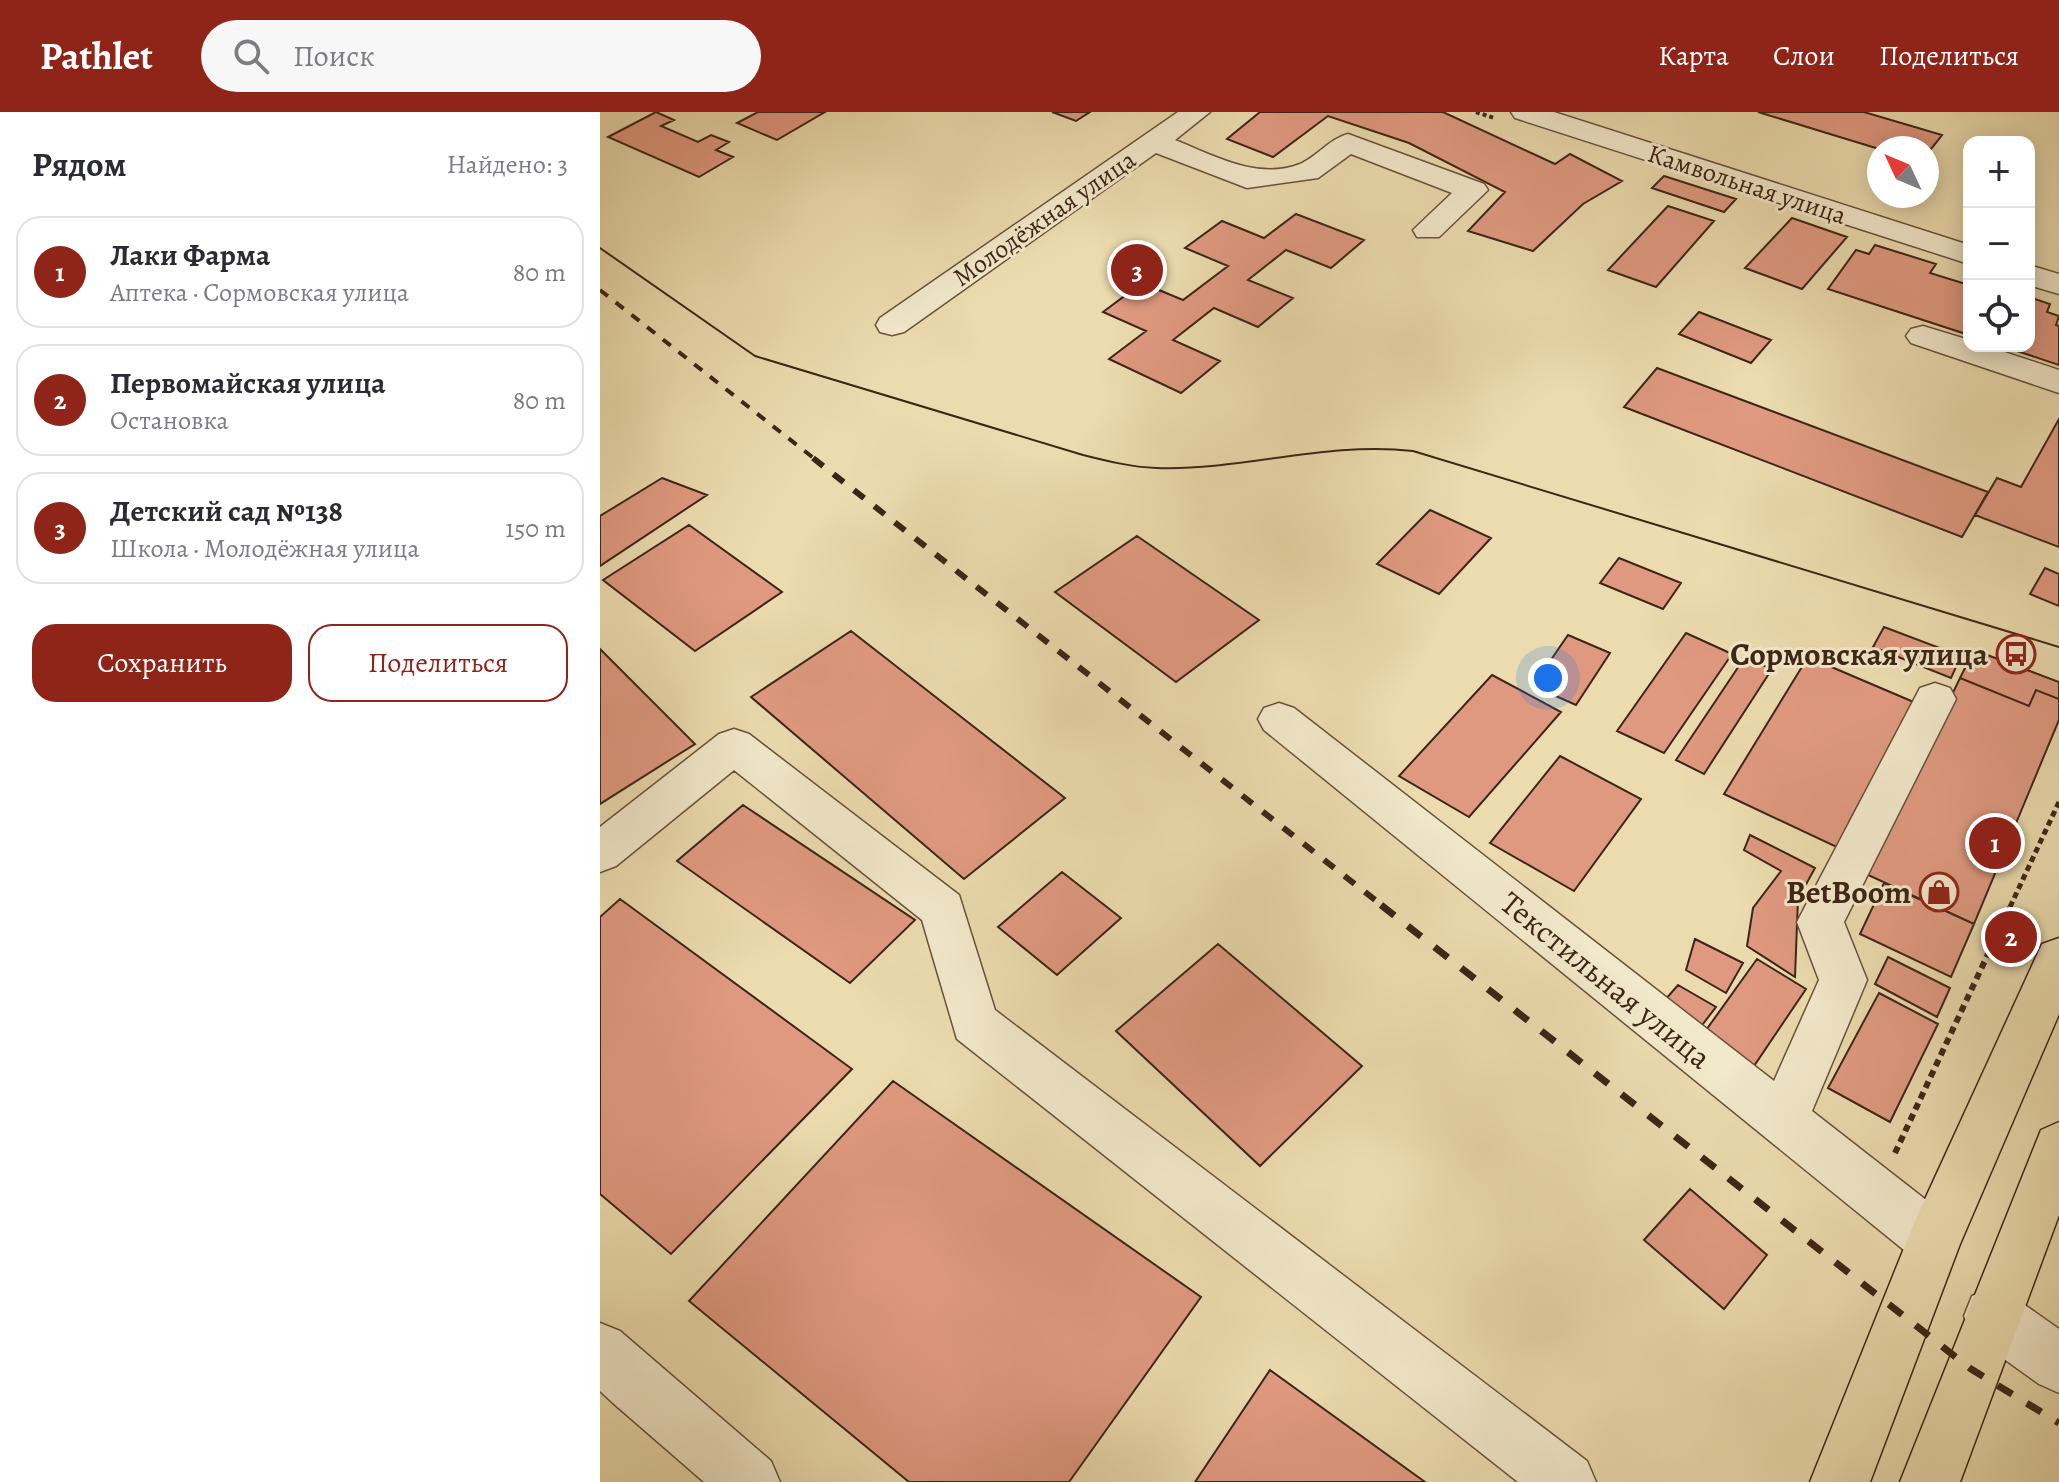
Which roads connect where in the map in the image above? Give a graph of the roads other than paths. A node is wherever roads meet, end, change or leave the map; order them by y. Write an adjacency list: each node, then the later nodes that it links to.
1 (1196, 112): 3 (street, Молодёжная улица)
2 (1525, 112): 5 (street, Камвольная улица)
3 (1154, 142): 4 (street); 8 (street, Молодёжная улица)
4 (1428, 230)
5 (1963, 253)
6 (2035, 277): 7 (street)
7 (2059, 284)
8 (892, 325)
9 (1923, 336): 10 (street)
10 (2059, 382)
11 (1935, 699): 15 (street)
12 (1279, 719): 15 (street, Текстильная улица)
13 (600, 853): 22 (street)
14 (2059, 959): 17 (main road)
15 (1782, 1120): 17 (street, Текстильная улица)
16 (2059, 1147): 18 (main road)
17 (1934, 1240): 23 (main road)
18 (1992, 1316): 20 (street); 24 (main road)
19 (600, 1351): 21 (street)
20 (2059, 1364)
21 (750, 1482)
22 (1566, 1482)
23 (1840, 1482)
24 (1930, 1482)

